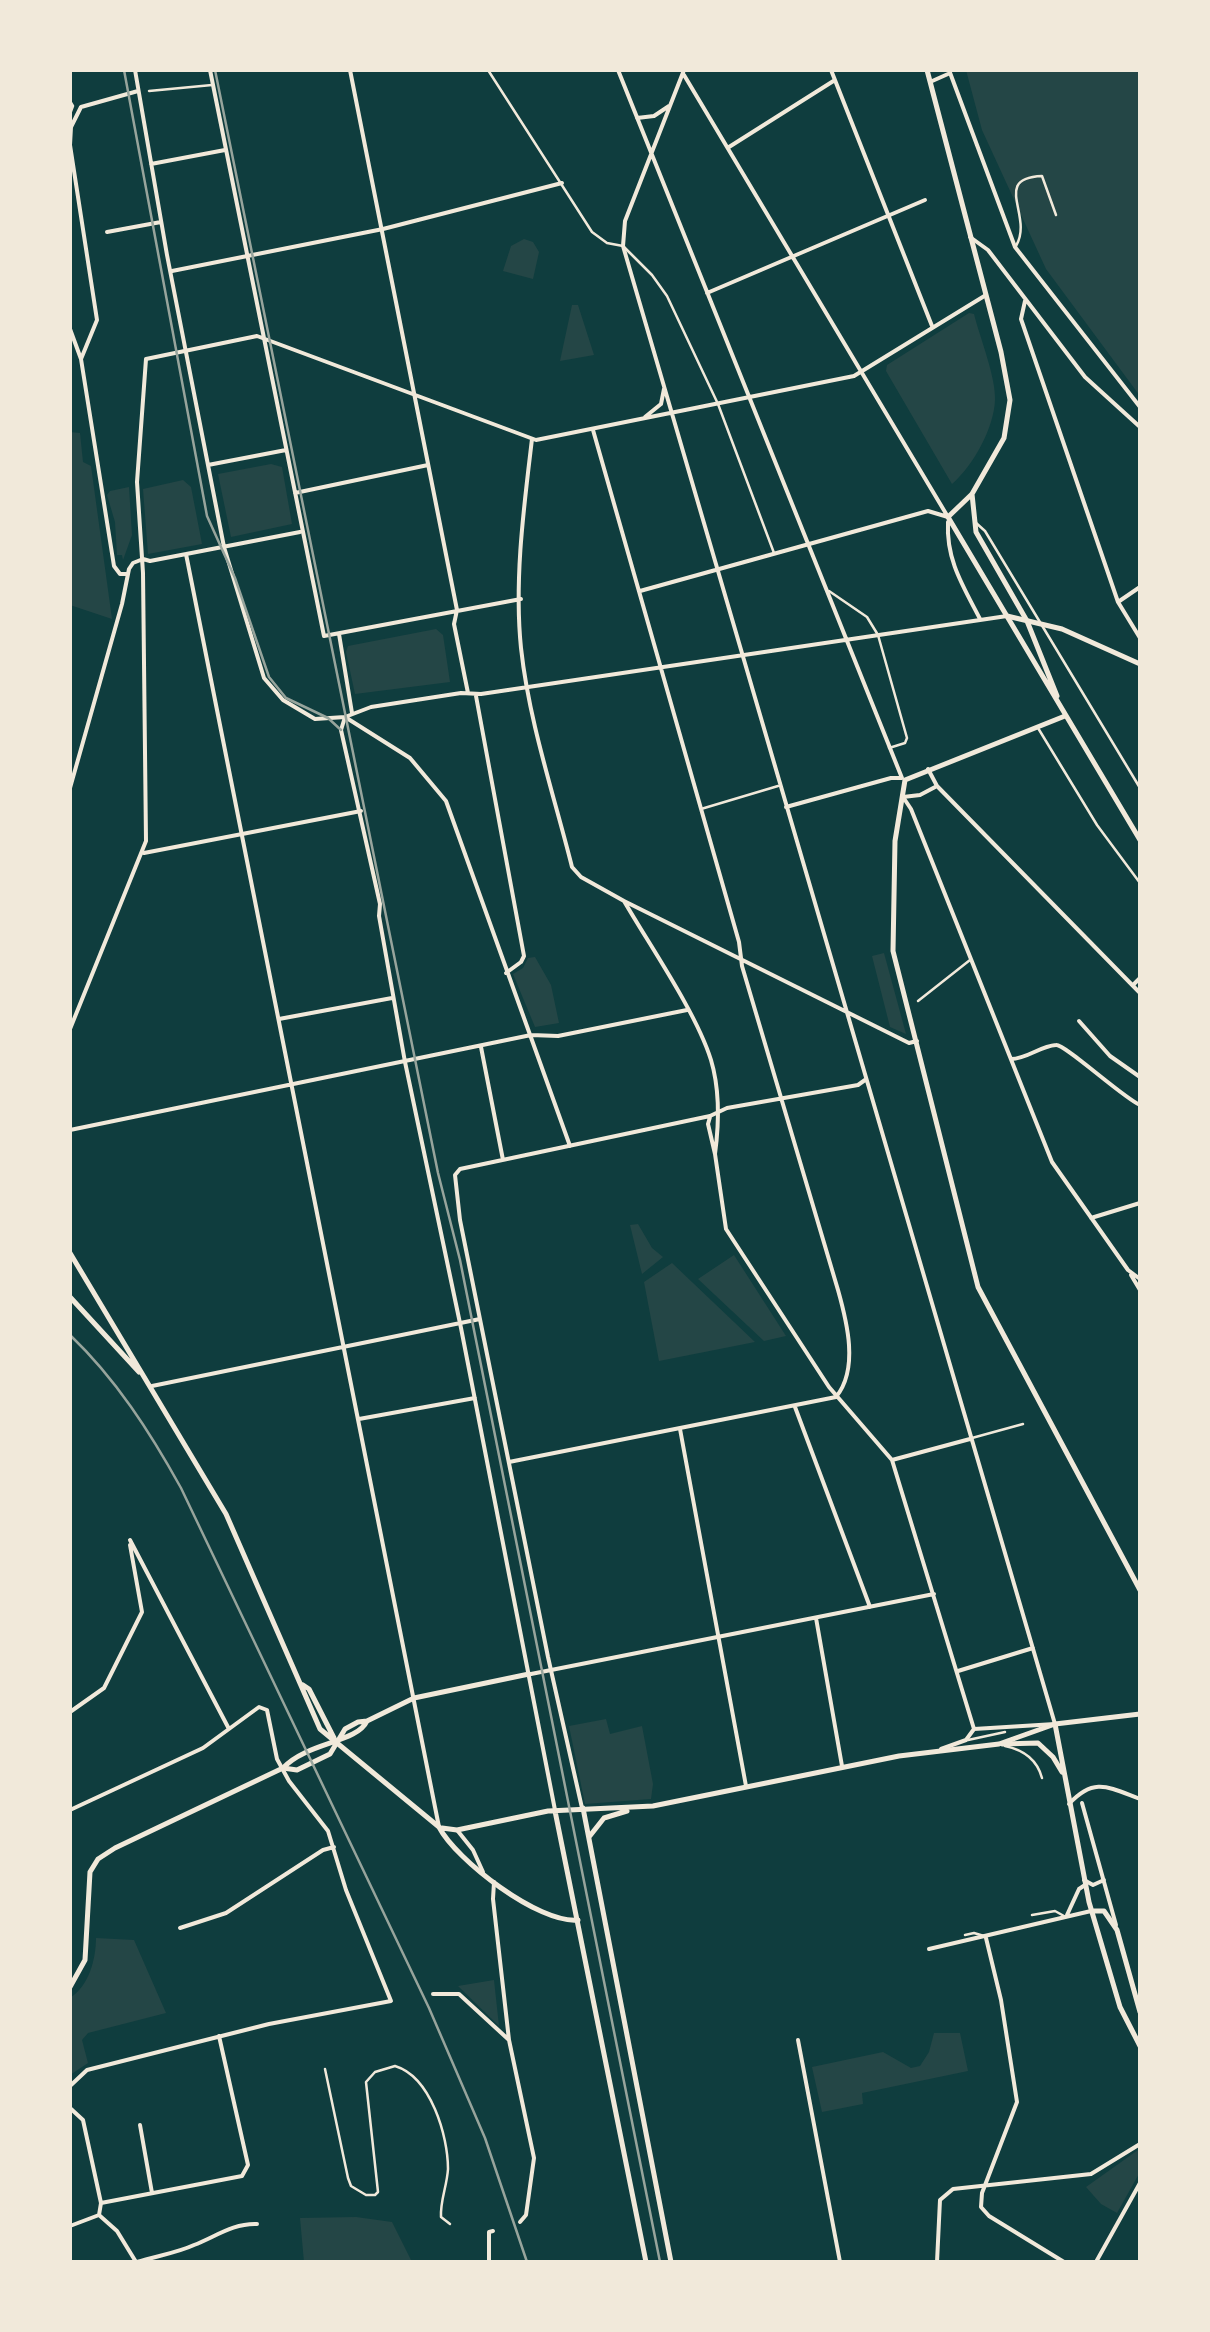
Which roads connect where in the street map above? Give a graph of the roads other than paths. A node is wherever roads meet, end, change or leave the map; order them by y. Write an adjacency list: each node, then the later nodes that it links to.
1 (134, 70): 13 (street)
2 (210, 70): 12 (street)
3 (350, 70): 29 (street)
4 (488, 70): 24 (street)
5 (618, 70): 18 (street)
6 (831, 70): 10 (street)
7 (926, 70): 11 (main road)
8 (684, 72): 16 (street); 20 (street)
9 (949, 72): 11 (street); 33 (street)
10 (835, 80): 20 (street); 26 (street)
11 (930, 82): 31 (main road)
12 (213, 85): 14 (street); 21 (street)
13 (138, 91): 19 (street); 23 (street)
14 (149, 91)
15 (70, 101): 17 (street)
16 (671, 102): 18 (street); 22 (street)
17 (70, 114)
18 (636, 118): 22 (street)
19 (70, 145): 44 (street)
20 (729, 147): 35 (street)
21 (226, 150): 23 (street); 34 (street)
22 (651, 156): 32 (street); 37 (street)
23 (151, 164): 28 (street)
24 (562, 183): 29 (street); 32 (street)
25 (926, 200): 26 (street)
26 (888, 215): 35 (street); 40 (street)
27 (1056, 215): 33 (street)
28 (161, 222): 30 (street); 36 (street)
29 (383, 229): 34 (street); 47 (street)
30 (107, 232)
31 (970, 236): 38 (main road); 39 (street)
32 (623, 246): 46 (street); 49 (street)
33 (1015, 248): 50 (street)
34 (246, 255): 36 (street); 42 (street)
35 (794, 256): 37 (street); 45 (street)
36 (170, 271): 43 (street)
37 (706, 293): 48 (street)
38 (986, 295): 40 (street); 60 (main road)
39 (1025, 301): 53 (street); 75 (street)
40 (932, 327): 45 (street)
41 (70, 329): 44 (street)
42 (263, 338): 43 (street); 47 (street); 56 (street)
43 (186, 349): 57 (street); 68 (street)
44 (81, 359): 70 (street)
45 (862, 372): 48 (street); 61 (street)
46 (664, 384): 51 (street); 52 (street)
47 (414, 394): 55 (street); 58 (street)
48 (749, 398): 49 (street); 64 (street)
49 (718, 404): 51 (street); 67 (street)
50 (1140, 407)
51 (673, 413): 52 (street); 69 (street)
52 (642, 420): 54 (street)
53 (1140, 427)
54 (592, 430): 55 (street); 73 (street)
55 (534, 440): 74 (street)
56 (286, 450): 57 (street); 59 (street)
57 (208, 465): 65 (street)
58 (428, 465): 59 (street); 76 (street)
59 (294, 493): 63 (street)
60 (972, 494): 61 (main road); 62 (main road)
61 (948, 517): 64 (street); 77 (main road); 78 (street)
62 (974, 521): 79 (main road); 80 (street)
63 (302, 531): 65 (street); 81 (street)
64 (809, 545): 67 (street); 72 (street)
65 (224, 547): 66 (street); 93 (street)
66 (186, 554): 68 (street); 106 (street)
67 (775, 554): 69 (street)
68 (143, 559): 70 (street); 108 (street)
69 (718, 570): 73 (street); 85 (street)
70 (128, 574): 100 (street)
71 (1140, 587): 75 (street)
72 (827, 590): 82 (street); 84 (street)
73 (638, 592): 87 (street)
74 (521, 599): 76 (street); 88 (street)
75 (1118, 602): 83 (street)
76 (457, 610): 81 (street); 89 (street)
77 (1006, 616): 78 (street); 79 (main road); 92 (main road)
78 (980, 619): 82 (street)
79 (1026, 620): 80 (main road); 92 (main road)
80 (1042, 624): 86 (main road); 101 (street)
81 (338, 633): 91 (street)
82 (878, 635): 84 (street); 95 (street)
83 (1140, 638)
84 (846, 641): 85 (street); 95 (street)
85 (743, 656): 87 (street); 98 (street)
86 (1140, 664)
87 (661, 668): 88 (street); 104 (street)
88 (527, 687): 90 (street); 110 (street)
89 (468, 693): 90 (street); 91 (street)
90 (476, 695): 113 (street)
91 (352, 713): 93 (street)
92 (1065, 716): 94 (main road); 107 (main road)
93 (345, 717): 105 (street); 113 (street)
94 (1037, 727): 96 (main road); 109 (street)
95 (889, 748): 97 (street)
96 (928, 769): 97 (main road); 99 (street)
97 (904, 779): 102 (main road); 103 (street)
98 (780, 786): 103 (street); 104 (street)
99 (937, 786): 102 (street); 115 (street)
100 (70, 788)
101 (1140, 788)
102 (902, 797): 112 (street); 125 (main road)
103 (786, 807): 120 (street)
104 (701, 809): 111 (street)
105 (361, 810): 106 (street); 117 (street)
106 (243, 834): 108 (street); 121 (street)
107 (1140, 840)
108 (142, 853): 123 (street)
109 (1140, 883)
110 (624, 901): 111 (street); 119 (street)
111 (741, 958): 120 (street); 132 (street)
112 (971, 959): 118 (street); 127 (street)
113 (506, 973): 124 (street)
114 (1140, 978): 115 (street)
115 (1132, 986): 116 (street)
116 (1140, 993)
117 (392, 998): 121 (street); 128 (street)
118 (918, 1001)
119 (686, 1010): 124 (street); 134 (street)
120 (844, 1011): 125 (street); 130 (street)
121 (279, 1019): 131 (street)
122 (1079, 1021): 129 (street)
123 (70, 1029)
124 (530, 1035): 126 (street); 137 (street)
125 (917, 1041): 162 (main road)
126 (481, 1046): 128 (street); 139 (street)
127 (1010, 1059): 133 (street); 141 (street)
128 (404, 1062): 131 (street); 148 (street)
129 (1140, 1077)
130 (865, 1080): 132 (street); 159 (street)
131 (292, 1085): 136 (street); 150 (street)
132 (782, 1099): 134 (street); 153 (street)
133 (1140, 1105)
134 (718, 1112): 135 (street); 138 (street)
135 (710, 1116): 137 (street); 138 (street)
136 (70, 1130)
137 (570, 1146): 139 (street)
138 (715, 1154): 153 (street)
139 (503, 1160): 147 (street)
140 (1140, 1203): 141 (street)
141 (1092, 1218): 143 (street)
142 (70, 1253): 149 (main road)
143 (1128, 1270): 144 (street); 145 (street)
144 (1140, 1279)
145 (1140, 1290)
146 (70, 1297): 151 (main road)
147 (480, 1319): 148 (street); 161 (street)
148 (460, 1323): 150 (street); 154 (street)
149 (116, 1326): 151 (main road); 152 (main road)
150 (344, 1345): 152 (street); 156 (street)
151 (117, 1348): 152 (main road)
152 (149, 1384): 179 (main road)
153 (836, 1397): 155 (street); 160 (street)
154 (474, 1398): 156 (street); 170 (street)
155 (794, 1407): 158 (street); 164 (street)
156 (359, 1419): 171 (street)
157 (1023, 1424): 159 (street)
158 (680, 1429): 161 (street); 166 (street)
159 (971, 1439): 160 (street); 167 (street)
160 (892, 1460): 163 (street)
161 (509, 1462): 168 (street)
162 (1140, 1590)
163 (934, 1594): 164 (street); 169 (street)
164 (870, 1606): 165 (street)
165 (816, 1618): 166 (street); 183 (street)
166 (718, 1637): 168 (street); 186 (street)
167 (1033, 1648): 169 (street); 174 (street)
168 (551, 1670): 170 (street); 190 (street)
169 (958, 1671): 176 (street)
170 (530, 1674): 171 (main road); 193 (street)
171 (414, 1698): 179 (main road); 194 (street)
172 (70, 1712): 175 (street)
173 (1140, 1714): 174 (main road)
174 (1055, 1724): 176 (street); 180 (main road); 184 (main road)
175 (229, 1729): 182 (street); 192 (street)
176 (974, 1729): 178 (street)
177 (1005, 1732): 178 (street)
178 (966, 1740): 181 (street)
179 (335, 1741): 182 (main road); 182 (main road); 194 (main road)
180 (999, 1744): 181 (main road); 184 (main road); 185 (street)
181 (935, 1752): 183 (main road)
182 (282, 1768): 199 (street); 214 (main road)
183 (843, 1768): 186 (main road)
184 (1064, 1774): 189 (main road)
185 (1042, 1778)
186 (746, 1786): 191 (main road)
187 (1140, 1799): 189 (street)
188 (1082, 1803): 197 (street)
189 (1069, 1804): 198 (main road)
190 (582, 1808): 191 (main road); 193 (main road); 196 (main road)
191 (635, 1809): 196 (main road)
192 (70, 1810)
193 (555, 1811): 195 (main road); 207 (main road)
194 (439, 1827): 195 (main road); 200 (main road)
195 (457, 1830): 200 (street)
196 (588, 1839): 239 (main road)
197 (1092, 1840): 198 (street); 201 (street)
198 (1076, 1842): 203 (main road)
199 (334, 1847): 209 (street); 217 (street)
200 (483, 1872): 202 (main road)
201 (1104, 1880): 203 (street); 210 (street)
202 (494, 1882): 207 (main road); 218 (street)
203 (1084, 1883): 204 (main road); 206 (street)
204 (1092, 1911): 206 (street); 208 (main road); 210 (main road)
205 (1032, 1915): 206 (street)
206 (1066, 1916): 212 (street)
207 (578, 1920): 238 (main road)
208 (1094, 1920): 210 (street); 220 (main road)
209 (180, 1928)
210 (1117, 1930): 216 (main road)
211 (965, 1935): 212 (street)
212 (986, 1938): 213 (street); 226 (street)
213 (929, 1949)
214 (70, 1987)
215 (433, 1994): 218 (street)
216 (1140, 2012)
217 (219, 2036): 222 (street); 228 (street)
218 (509, 2040): 231 (street)
219 (798, 2040): 240 (street)
220 (1140, 2044)
221 (326, 2069): 233 (street)
222 (70, 2086)
223 (70, 2108): 229 (street)
224 (140, 2124): 228 (street)
225 (1140, 2144): 226 (street)
226 (986, 2183): 241 (street); 242 (street)
227 (1140, 2183): 243 (street)
228 (152, 2194): 229 (street)
229 (101, 2203): 230 (street)
230 (100, 2215): 234 (street); 236 (street)
231 (520, 2222)
232 (257, 2224): 236 (street)
233 (450, 2224)
234 (70, 2226)
235 (492, 2231): 237 (street)
236 (137, 2262)
237 (490, 2262)
238 (646, 2262)
239 (671, 2262)
240 (840, 2262)
241 (938, 2262)
242 (1064, 2262)
243 (1096, 2262)

